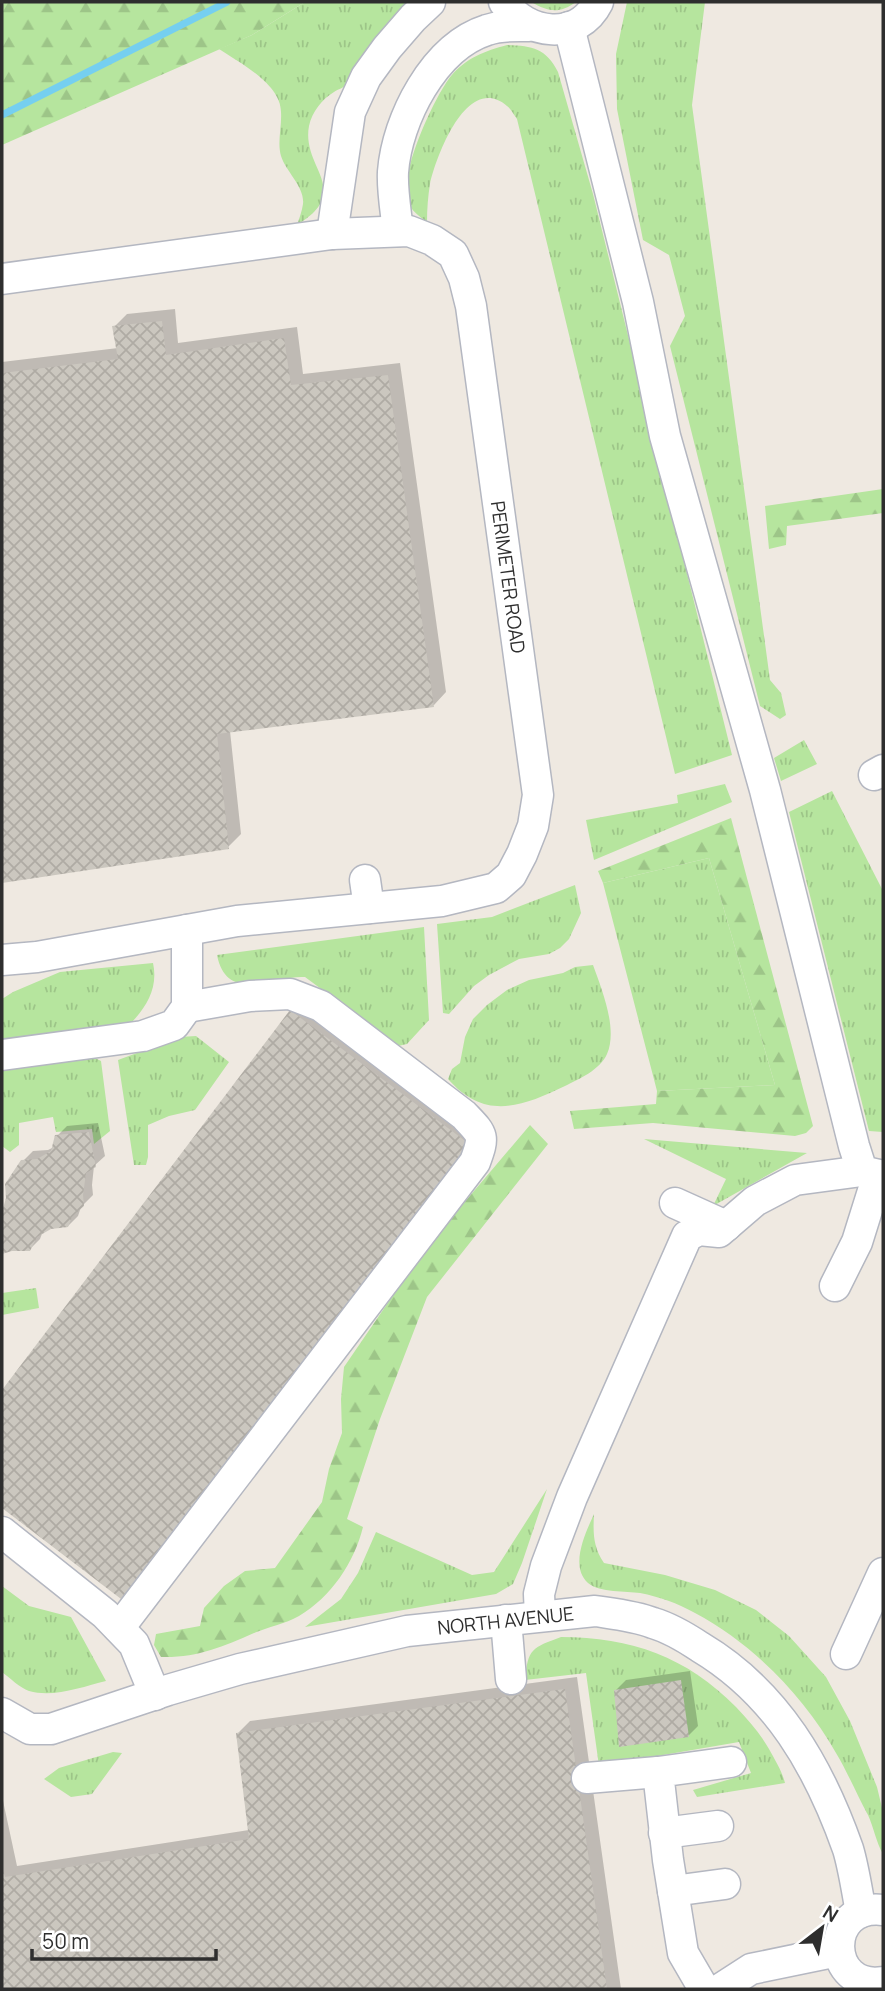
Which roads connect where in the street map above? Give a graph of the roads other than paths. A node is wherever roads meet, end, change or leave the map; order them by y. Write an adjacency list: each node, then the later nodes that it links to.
1 (430, 2): 7 (street)
2 (504, 2): 4 (street)
3 (598, 2): 5 (street)
4 (529, 26): 5 (street); 6 (street)
5 (569, 27): 15 (street)
6 (398, 231): 7 (street, PERIMETER ROAD); 9 (street, PERIMETER ROAD)
7 (332, 234): 8 (street, PERIMETER ROAD)
8 (2, 279)
9 (187, 930): 10 (street, PERIMETER ROAD); 13 (street)
10 (37, 957): 11 (street); 12 (street)
11 (2, 960)
12 (2, 973)
13 (187, 1007): 14 (street); 23 (street)
14 (2, 1055)
15 (874, 1174): 17 (street); 18 (street)
16 (675, 1203): 17 (street)
17 (726, 1226): 21 (street)
18 (835, 1286)
19 (2, 1532): 23 (street)
20 (883, 1573): 24 (street)
21 (540, 1616): 22 (street, NORTH AVENUE); 35 (street, NORTH AVENUE)
22 (506, 1620): 25 (street); 26 (street, NORTH AVENUE)
23 (119, 1628): 26 (street)
24 (846, 1654)
25 (511, 1679)
26 (155, 1695): 27 (street, NORTH AVENUE)
27 (6, 1722)
28 (731, 1762): 29 (street)
29 (658, 1772): 30 (street); 32 (street)
30 (587, 1778)
31 (718, 1826): 32 (street)
32 (664, 1833): 34 (street)
33 (725, 1884): 34 (street)
34 (673, 1891): 38 (street)
35 (872, 1911): 36 (street)
36 (838, 1951): 37 (street); 39 (street)
37 (873, 1984)
38 (704, 1989)
39 (720, 1989)

